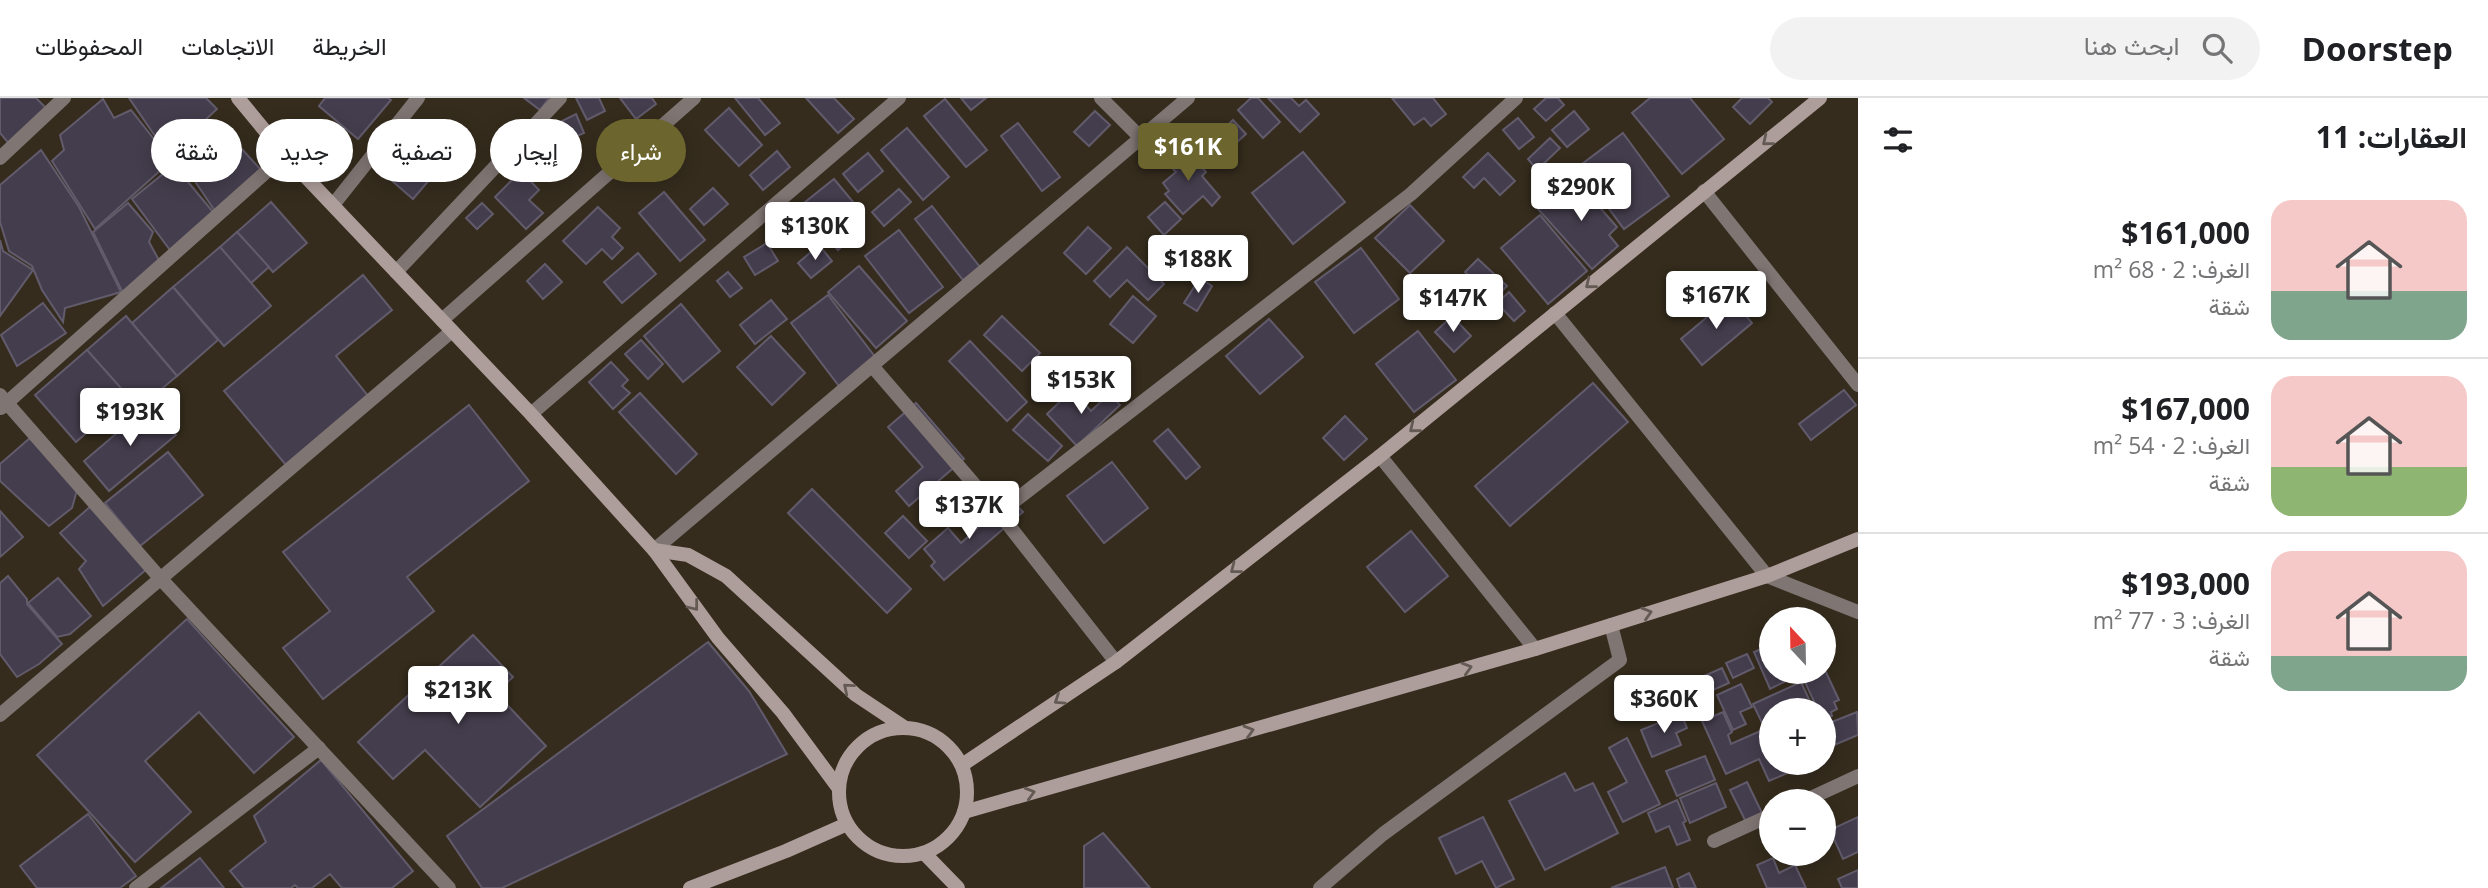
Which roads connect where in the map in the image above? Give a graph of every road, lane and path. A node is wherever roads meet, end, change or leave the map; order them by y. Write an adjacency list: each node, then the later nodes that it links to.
1 (64, 98): 13 (street)
2 (238, 98): 11 (main road)
3 (418, 98): 17 (street)
4 (560, 98): 18 (street)
5 (694, 98): 20 (street)
6 (899, 98): 24 (street)
7 (1101, 98): 12 (street)
8 (1188, 98): 12 (street)
9 (1516, 98): 26 (street)
10 (1820, 98): 16 (main road, one-way to 16)
11 (256, 120)
12 (1141, 138): 21 (street)
13 (0, 158)
14 (256, 180): 23 (street)
15 (310, 182): 17 (main road)
16 (1704, 191): 19 (main road, one-way to 19); 22 (street)
17 (332, 205): 18 (main road)
18 (396, 271): 20 (main road)
19 (1555, 313): 25 (main road, one-way to 25); 29 (street)
20 (447, 325): 24 (main road); 30 (street)
21 (873, 366): 26 (street); 28 (street)
22 (1858, 385)
23 (2, 402): 30 (street)
24 (531, 414): 28 (main road)
25 (1380, 456): 33 (street); 34 (main road, one-way to 34)
26 (999, 513): 34 (street)
27 (1858, 539): 29 (main road)
28 (654, 551): 36 (main road, one-way to 28); 40 (main road, one-way to 40)
29 (1767, 576): 31 (street); 32 (main road, one-way to 29)
30 (160, 578): 35 (street); 37 (street)
31 (1858, 612)
32 (1611, 625): 33 (main road); 51 (street)
33 (1535, 649): 42 (main road, one-way to 33)
34 (1116, 662): 38 (main road, one-way to 38)
35 (0, 715)
36 (904, 727): 38 (main road); 40 (main road)
37 (319, 748): 47 (street); 48 (street)
38 (962, 765): 42 (main road)
39 (1858, 776): 41 (street)
40 (838, 786): 44 (main road)
41 (1830, 789)
42 (964, 812): 46 (main road)
43 (1759, 820): 45 (street)
44 (847, 824): 46 (main road); 49 (main road)
45 (1714, 841)
46 (924, 853): 50 (main road)
47 (136, 888)
48 (449, 888)
49 (690, 888)
50 (958, 888)
51 (1320, 888)

